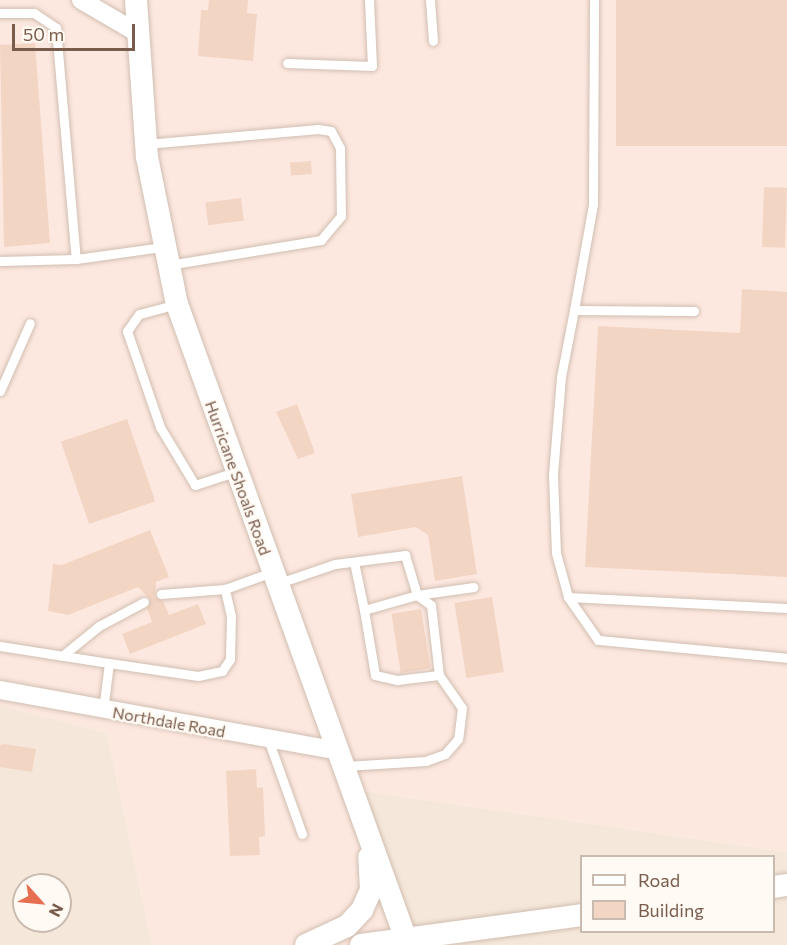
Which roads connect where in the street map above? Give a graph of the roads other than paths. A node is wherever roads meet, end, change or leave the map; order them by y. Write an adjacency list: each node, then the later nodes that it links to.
1 (81, 0): 7 (street)
2 (136, 0): 7 (street, Hurricane Shoals Road)
3 (369, 0): 9 (lane)
4 (430, 0): 8 (lane)
5 (594, 0): 15 (lane)
6 (0, 13): 12 (lane)
7 (136, 32): 10 (street, Hurricane Shoals Road)
8 (433, 41)
9 (287, 63)
10 (146, 144): 11 (street, Hurricane Shoals Road); 11 (lane)
11 (166, 256): 12 (lane); 14 (street, Hurricane Shoals Road)
12 (76, 260): 13 (lane)
13 (0, 261)
14 (177, 304): 19 (street, Hurricane Shoals Road); 19 (lane)
15 (574, 310): 16 (lane); 26 (lane)
16 (694, 311)
17 (30, 323): 18 (lane)
18 (0, 391)
19 (235, 472): 21 (street, Hurricane Shoals Road)
20 (354, 562): 21 (lane); 25 (lane); 29 (lane)
21 (274, 578): 23 (lane); 38 (street, Hurricane Shoals Road)
22 (473, 587): 25 (lane)
23 (225, 589): 24 (lane); 33 (lane)
24 (160, 594)
25 (417, 595): 29 (lane); 34 (lane)
26 (568, 597): 28 (lane); 32 (lane)
27 (144, 602): 31 (lane)
28 (787, 608)
29 (364, 610): 34 (lane)
30 (0, 646): 31 (lane)
31 (62, 656): 33 (lane)
32 (787, 658)
33 (109, 663): 36 (lane)
34 (439, 675): 38 (lane)
35 (0, 690): 36 (street, Northdale Road)
36 (103, 710): 37 (street, Northdale Road)
37 (268, 739): 38 (street, Northdale Road); 39 (lane)
38 (342, 758): 40 (street, Hurricane Shoals Road)
39 (302, 834)
40 (370, 838): 43 (street, Hurricane Shoals Road); 44 (street)
41 (580, 915): 42 (street)
42 (507, 926): 43 (street); 46 (street)
43 (407, 943): 45 (street)
44 (306, 945)
45 (361, 945)
46 (487, 945)

